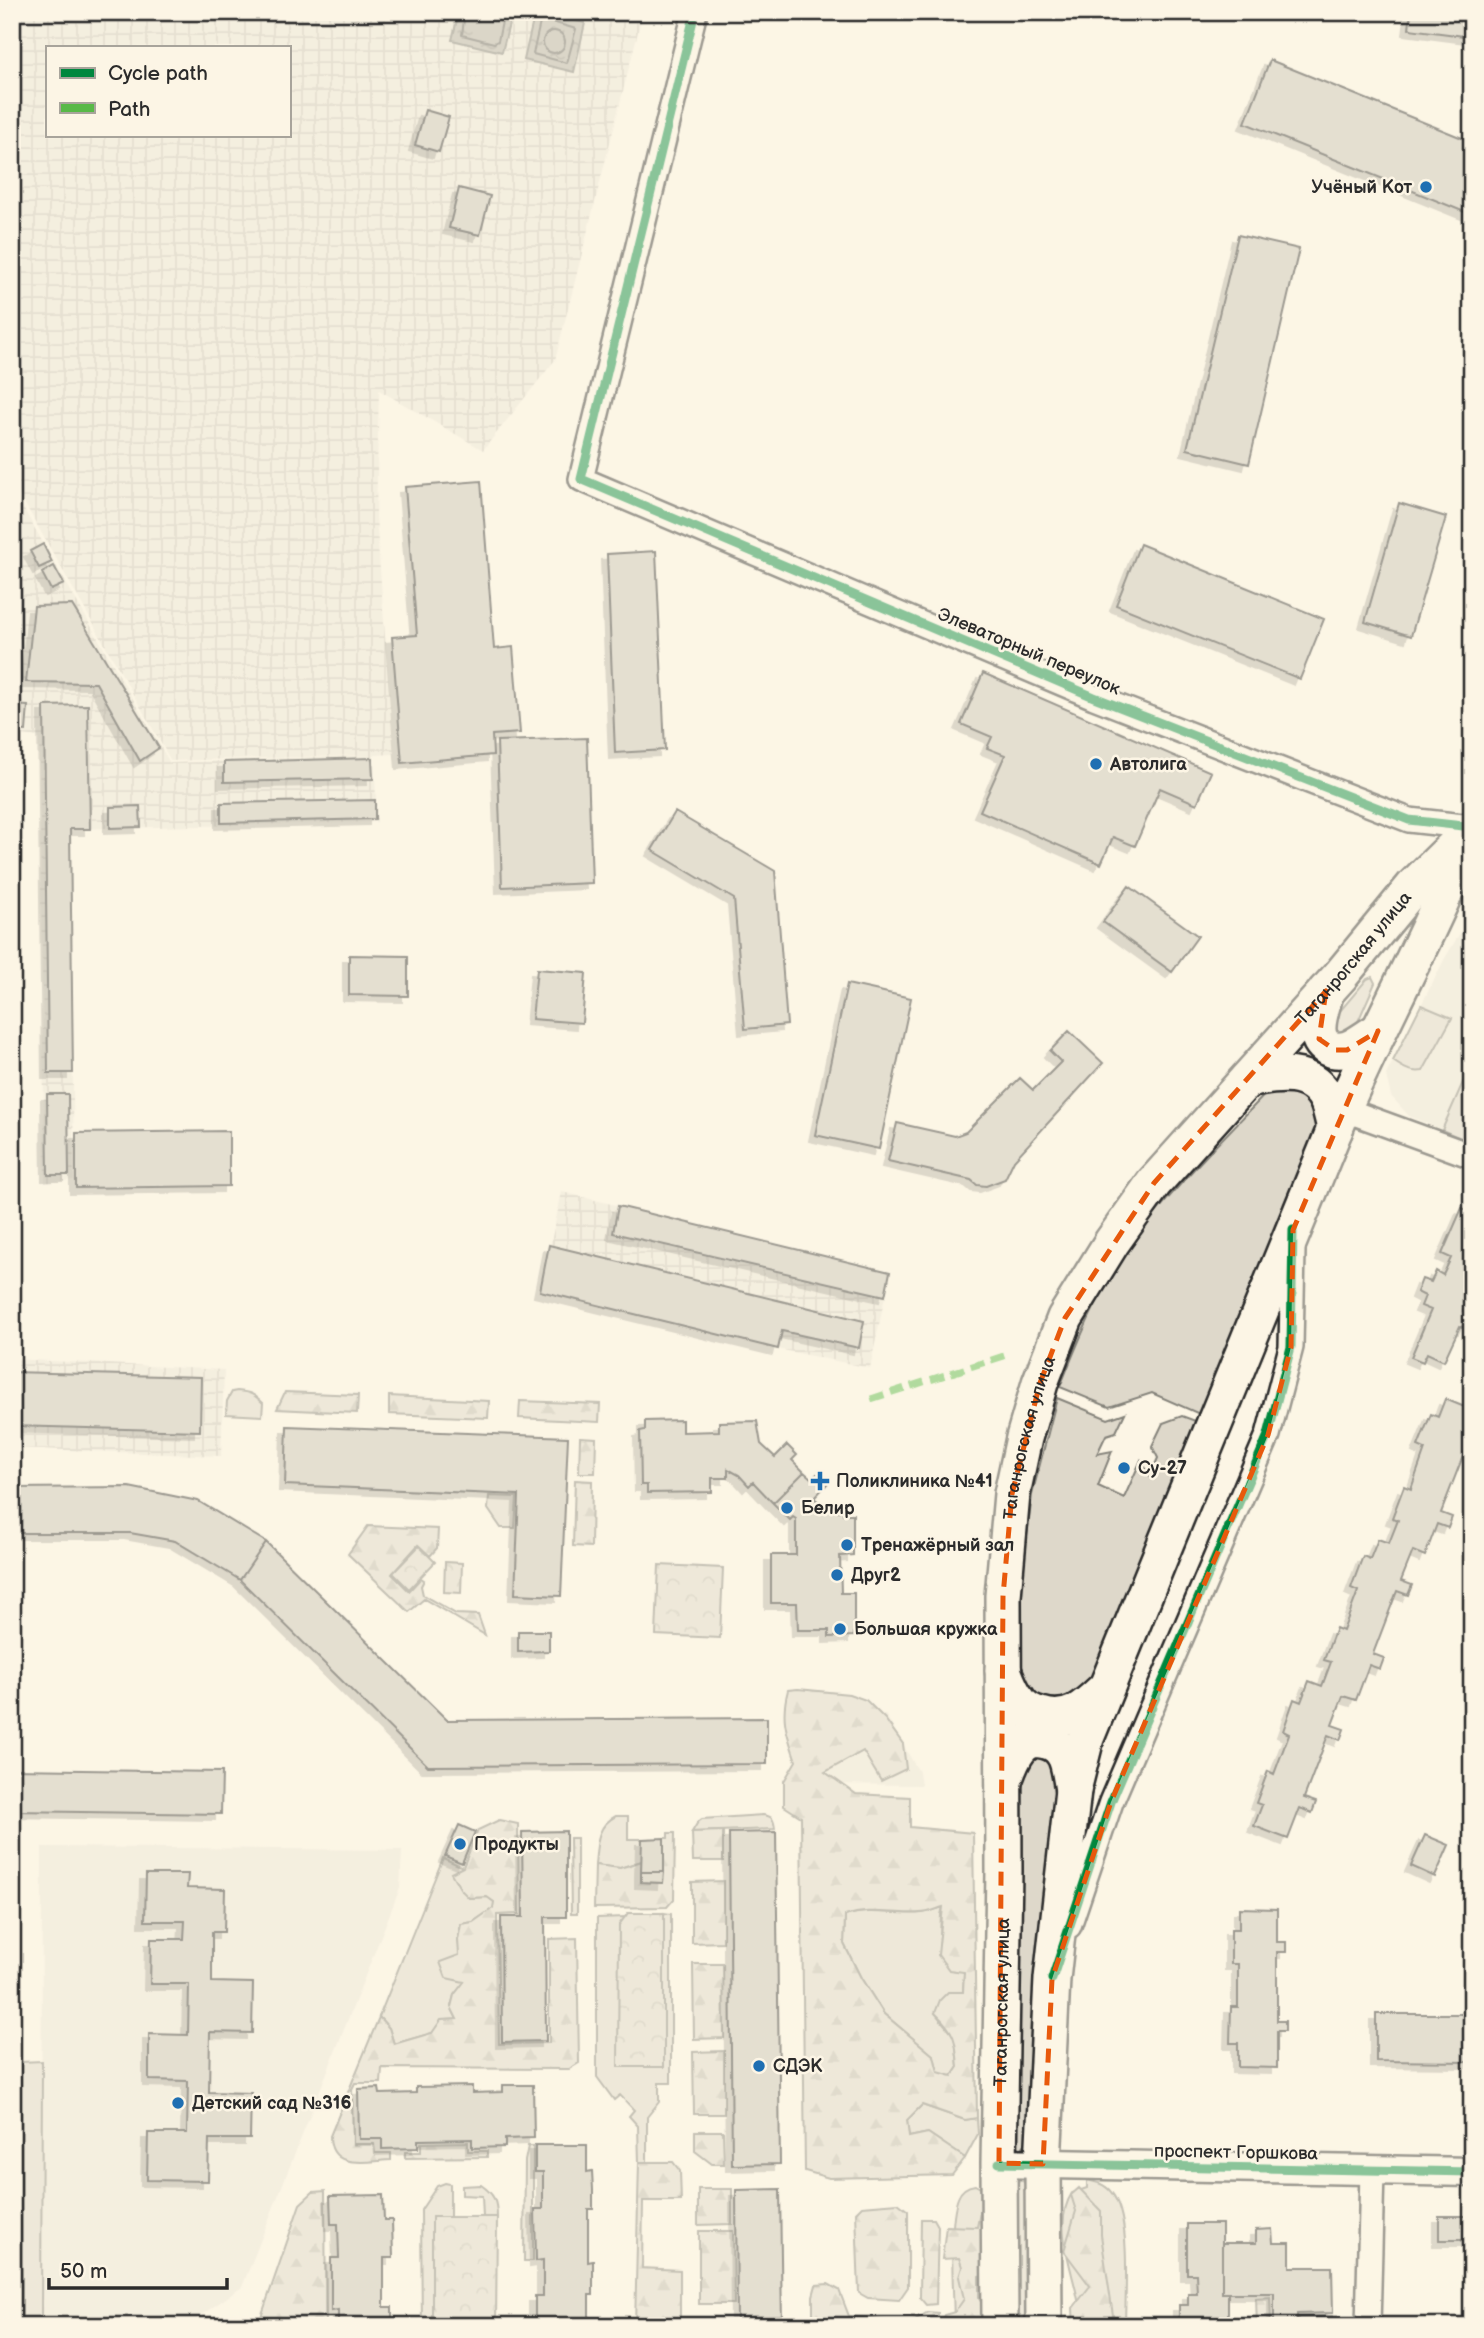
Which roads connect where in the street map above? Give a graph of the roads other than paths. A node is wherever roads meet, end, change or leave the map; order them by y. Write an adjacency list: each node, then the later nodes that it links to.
1 (695, 12): 2 (street, Элеваторный переулок)
2 (1472, 829): 3 (main road, Таганрогская улица); 4 (main road, Таганрогская улица)
3 (1326, 991): 4 (main road); 5 (main road, Таганрогская улица)
4 (1378, 1031): 6 (main road, Таганрогская улица)
5 (1247, 1080): 6 (main road); 9 (main road, Таганрогская улица)
6 (1339, 1119): 7 (street); 8 (main road, Таганрогская улица)
7 (1472, 1156)
8 (1293, 1230): 10 (main road, Таганрогская улица); 13 (street)
9 (1003, 1670): 10 (main road); 11 (main road, Таганрогская улица)
10 (1108, 1686): 12 (main road, Таганрогская улица)
11 (1003, 1784): 12 (main road); 14 (main road, Таганрогская улица)
12 (1073, 1790): 13 (main road, Таганрогская улица)
13 (1052, 1979): 15 (main road, Таганрогская улица)
14 (999, 2163): 15 (street, проспект Горшкова); 18 (main road, Таганрогская улица)
15 (1043, 2164): 16 (street, проспект Горшкова); 19 (main road, Таганрогская улица)
16 (1372, 2171): 17 (street, проспект Горшкова); 20 (street)
17 (1472, 2172)
18 (1000, 2326)
19 (1044, 2326)
20 (1368, 2326)

